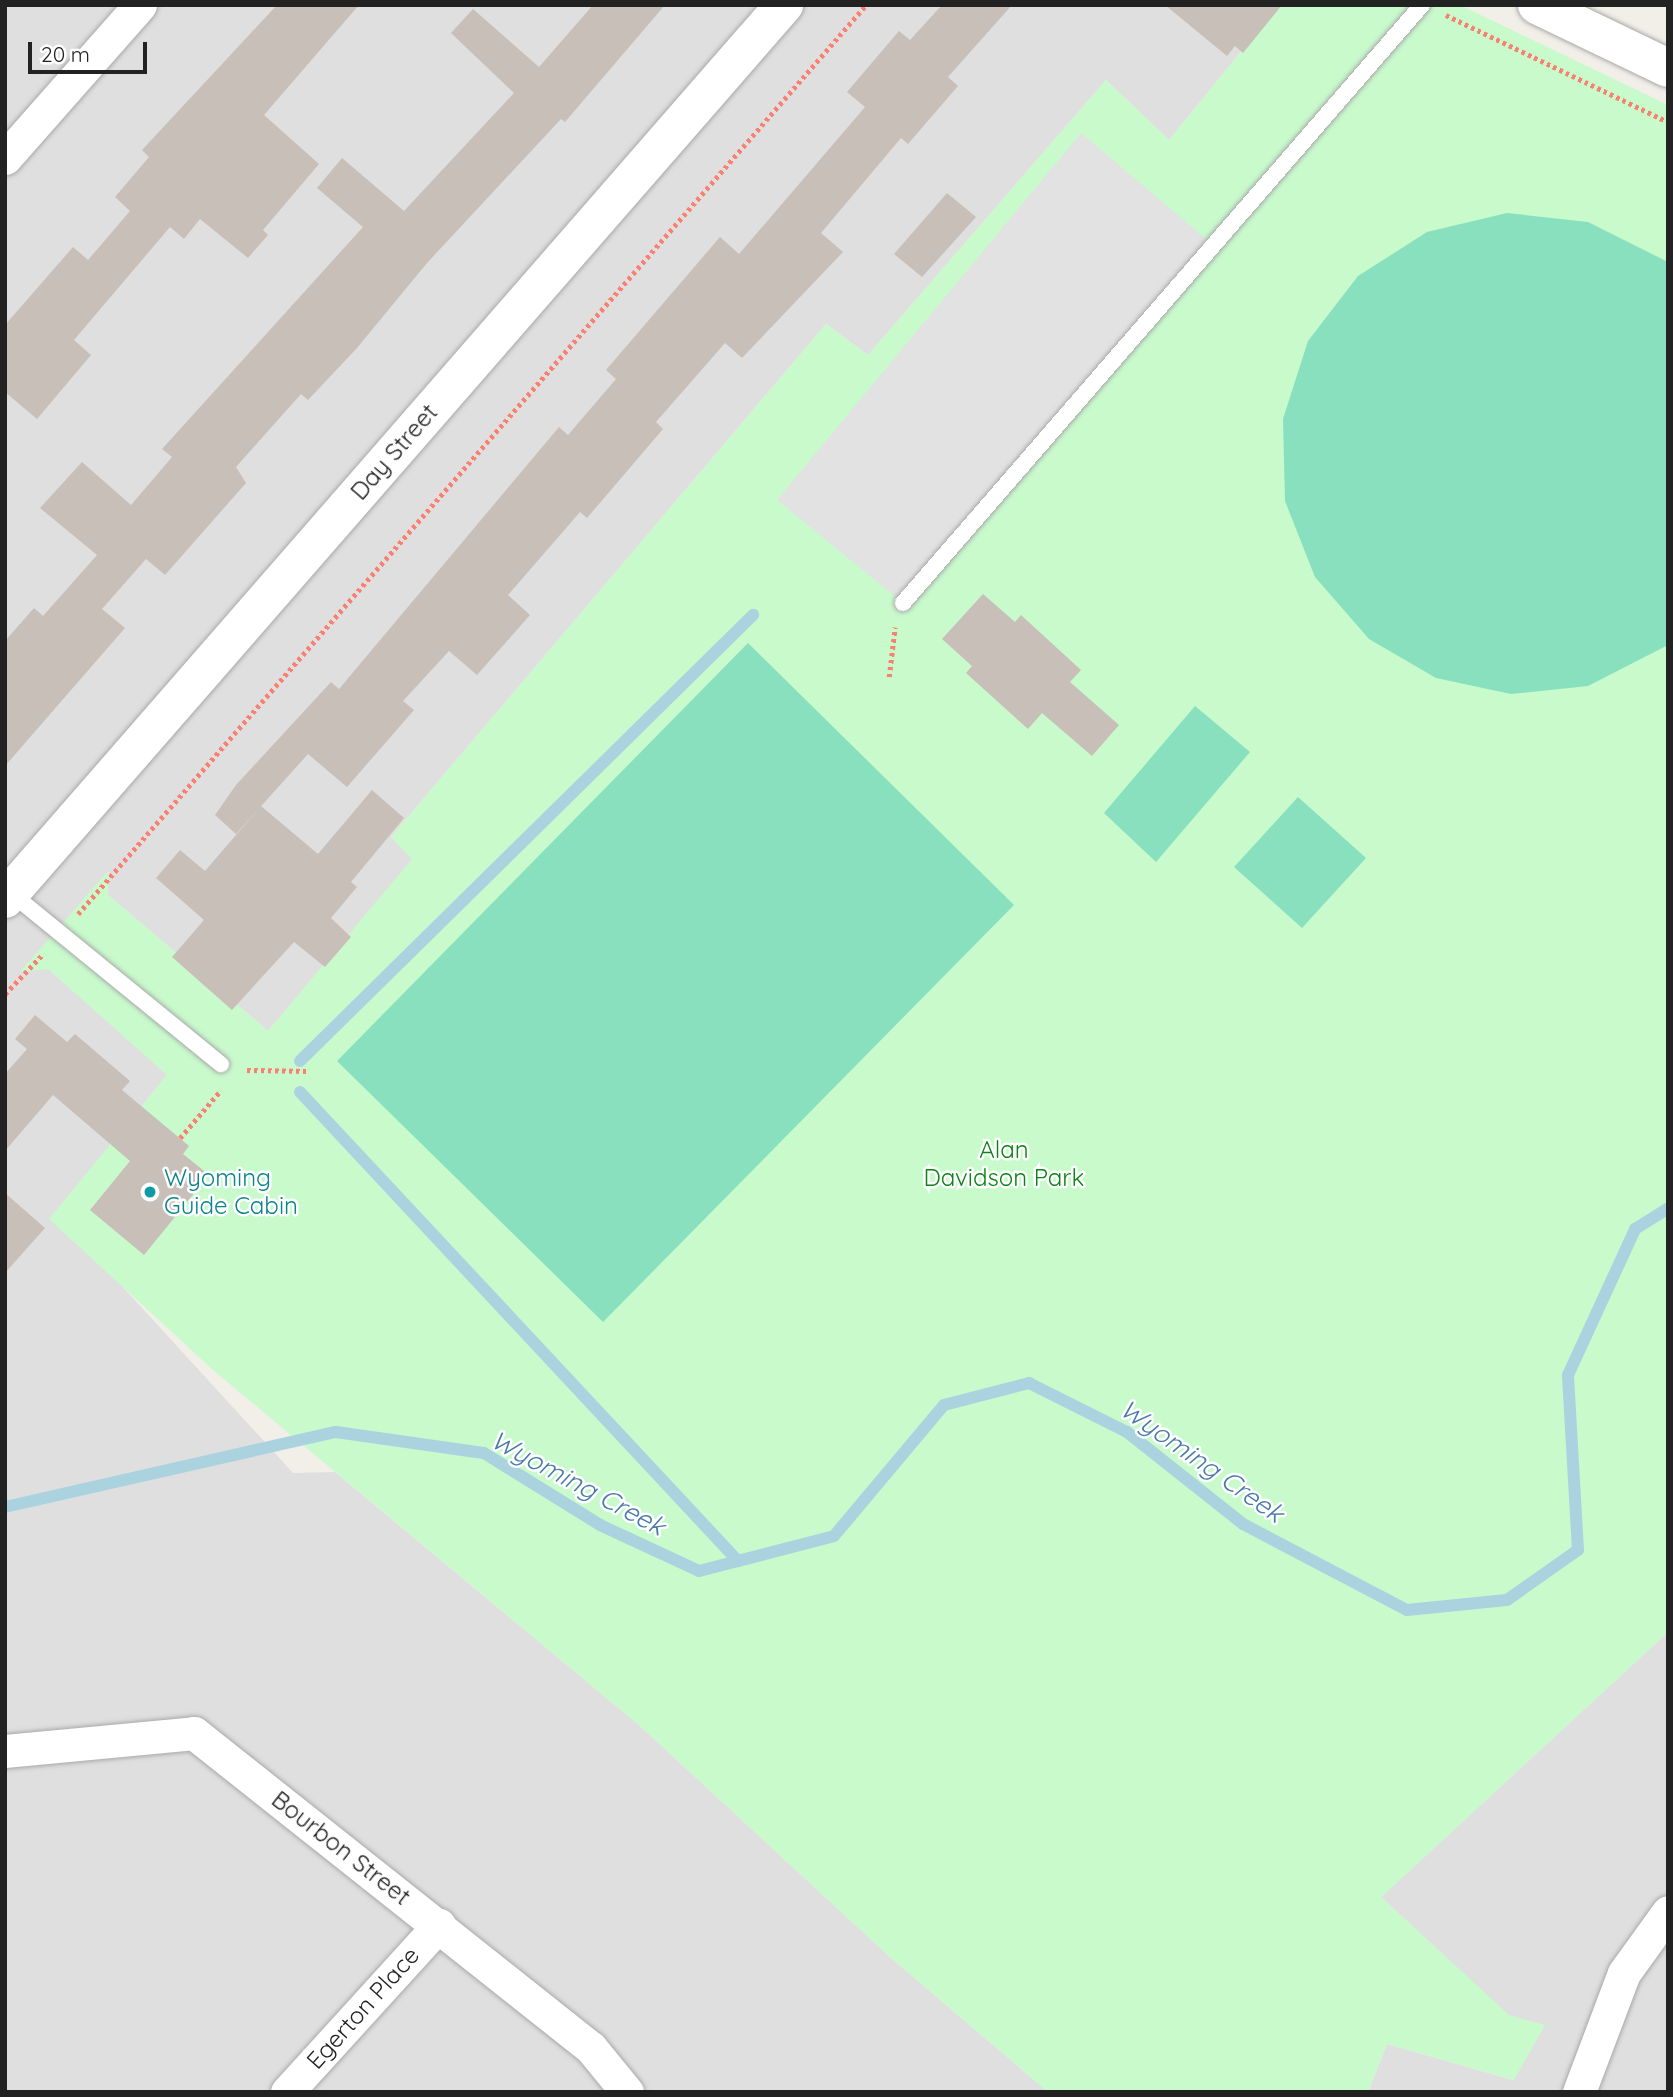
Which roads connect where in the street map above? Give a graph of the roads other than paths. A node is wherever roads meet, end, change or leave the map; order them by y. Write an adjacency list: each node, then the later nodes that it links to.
1 (140, 5): 6 (street)
2 (784, 5): 8 (street, Day Street)
3 (1537, 5): 5 (street)
4 (1429, 8): 7 (lane)
5 (1668, 68)
6 (5, 158)
7 (903, 603)
8 (8, 896): 9 (lane)
9 (220, 1064)
10 (5, 1751): 12 (street, Bourbon Street)
11 (1668, 1912): 15 (street)
12 (439, 1925): 13 (street, Egerton Place); 14 (street, Bourbon Street)
13 (287, 2092)
14 (627, 2092)
15 (1578, 2092)

